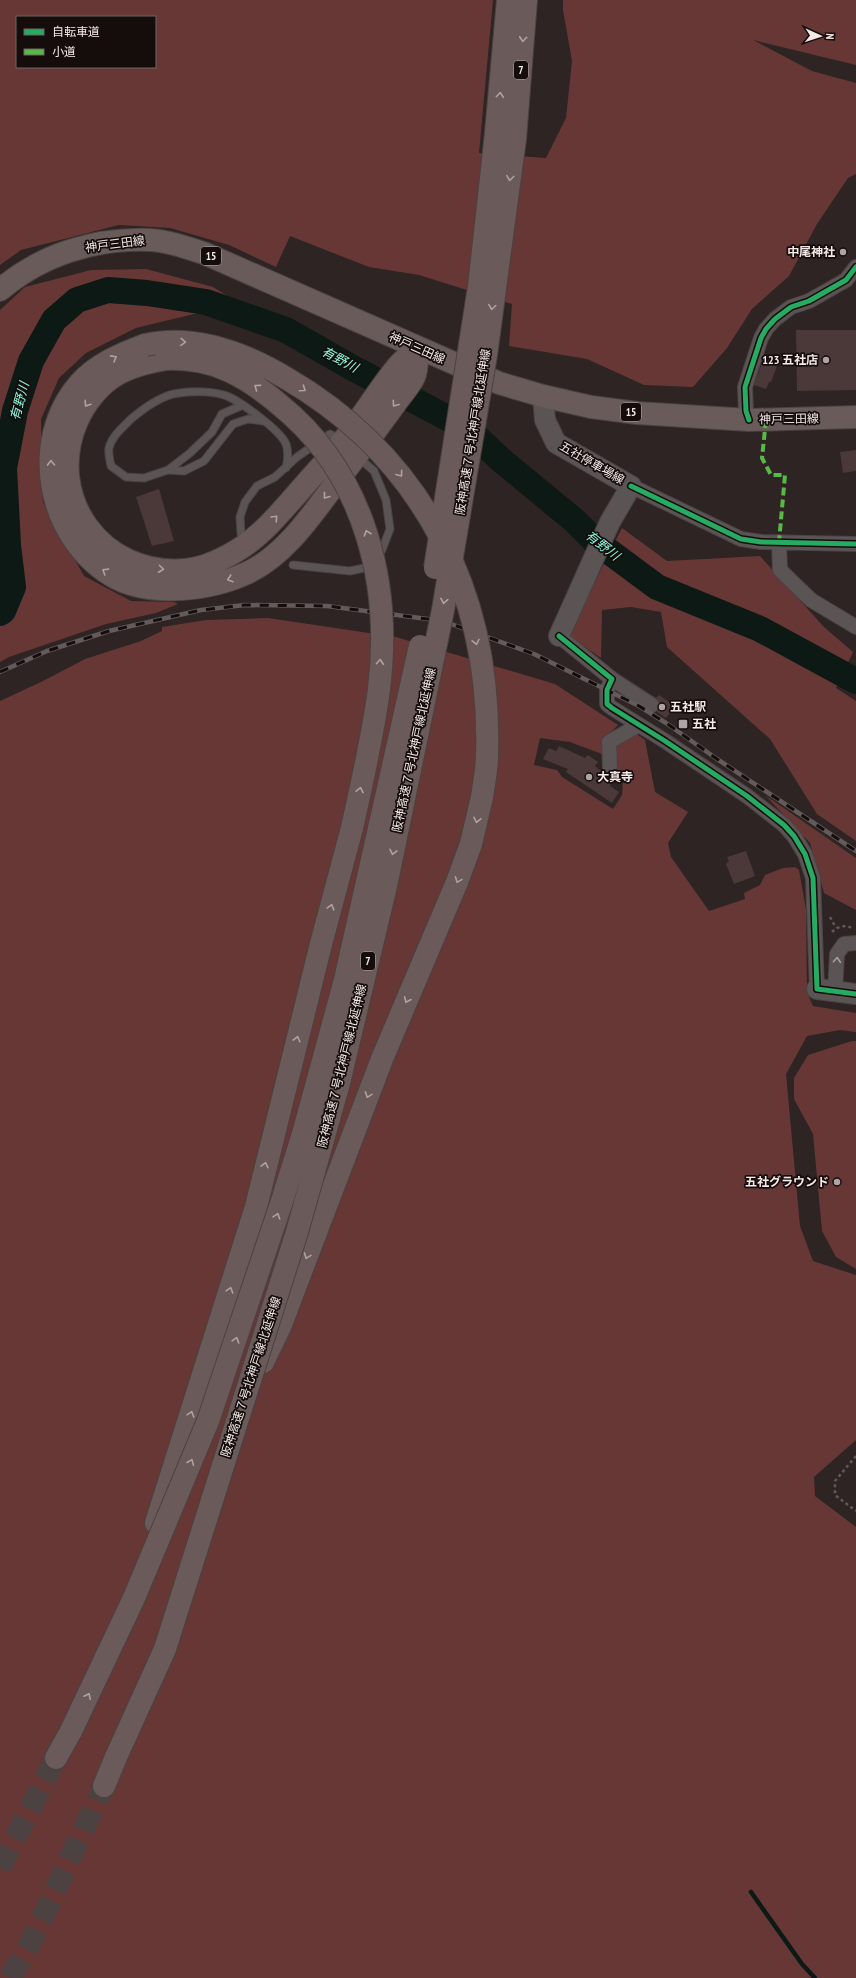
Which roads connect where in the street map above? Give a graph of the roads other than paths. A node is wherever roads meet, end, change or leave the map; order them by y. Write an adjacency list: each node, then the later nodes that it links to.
1 (508, 0): 3 (highway, 7, one-way to 1)
2 (526, 0): 3 (highway, 7, one-way to 3)
3 (506, 136): 30 (highway, 阪神高速７号北神戸線北延伸線 / 7, one-way to 30, bridge); 31 (highway, 阪神高速７号北神戸線北延伸線 / 7, one-way to 3, bridge)
4 (856, 268): 10 (street)
5 (0, 290): 6 (main road, 神戸三田線 / 15)
6 (417, 348): 7 (main road, 神戸三田線 / 15); 12 (highway)
7 (543, 396): 10 (main road, 神戸三田線 / 15); 15 (main road, 五社停車場線)
8 (243, 405): 11 (lane); 14 (lane); 14 (lane)
9 (856, 418): 10 (main road, 神戸三田線 / 15)
10 (749, 420)
11 (263, 421): 13 (lane); 14 (lane)
12 (349, 449): 13 (lane); 16 (highway); 20 (lane)
13 (286, 468): 17 (lane)
14 (168, 470)
15 (631, 486): 18 (street); 22 (main road, 五社停車場線)
16 (63, 499): 30 (highway, one-way to 30, bridge); 31 (highway, one-way to 16, bridge)
17 (241, 534)
18 (779, 542): 19 (street); 21 (street)
19 (856, 544)
20 (293, 565)
21 (856, 627)
22 (559, 636): 23 (street)
23 (612, 679): 24 (street); 25 (street)
24 (652, 705)
25 (639, 724): 26 (street); 28 (street)
26 (610, 768)
27 (856, 943): 28 (street, one-way to 27)
28 (826, 990): 29 (main road)
29 (856, 994)
30 (236, 1419): 33 (highway, 阪神高速７号北神戸線北延伸線 / 7, bridge)
31 (134, 1598): 32 (highway, 阪神高速７号北神戸線北延伸線 / 7, one-way to 31, bridge)
32 (56, 1758)
33 (104, 1786)

